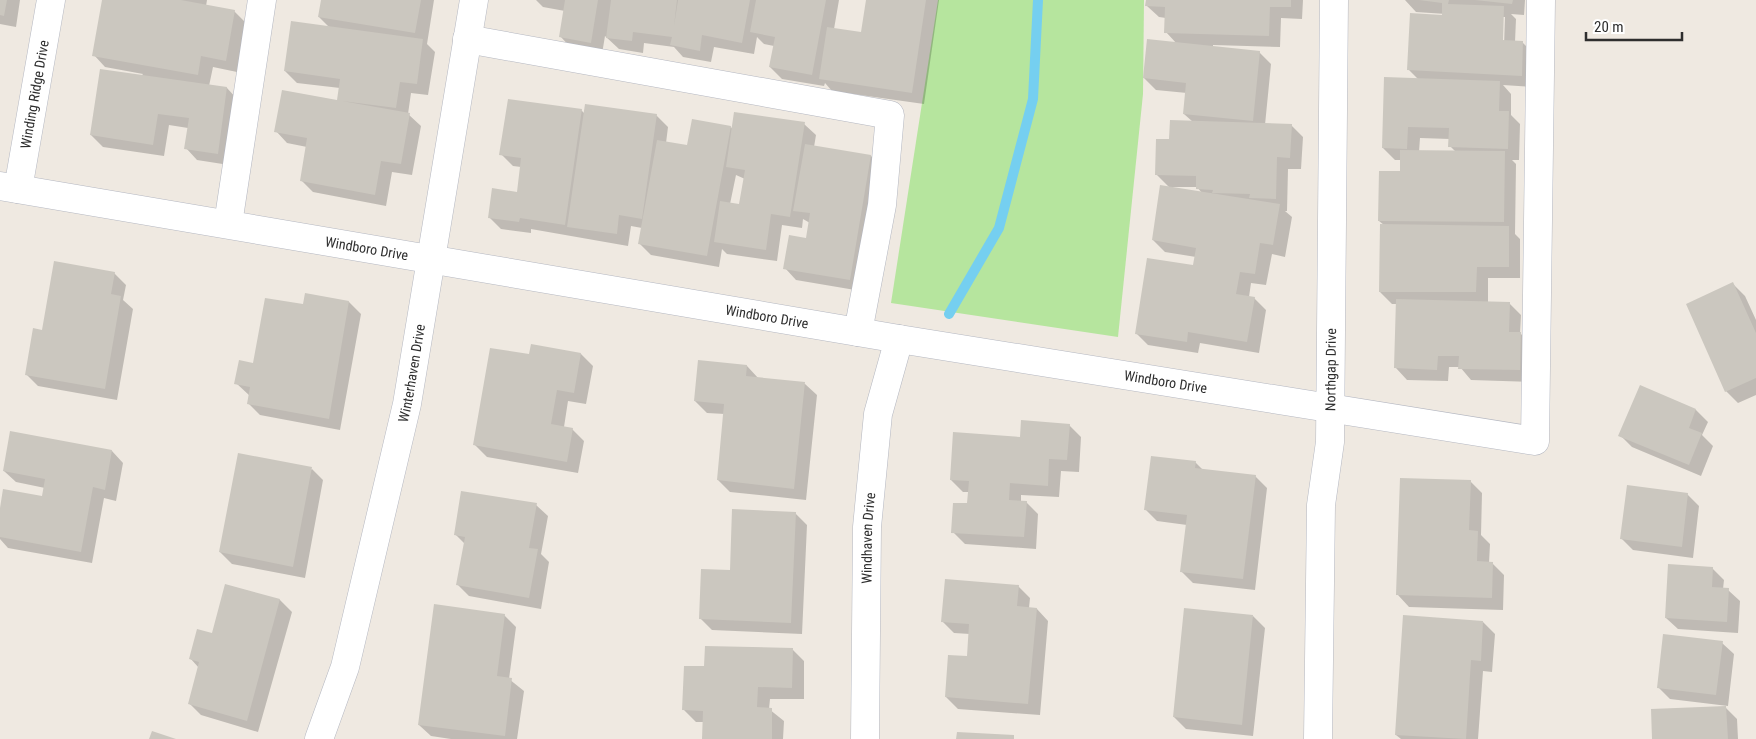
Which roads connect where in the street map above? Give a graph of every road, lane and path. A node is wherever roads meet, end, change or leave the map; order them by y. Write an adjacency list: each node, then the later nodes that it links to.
1 (51, 0): 7 (street, Winding Ridge Drive)
2 (262, 0): 8 (street)
3 (474, 0): 6 (street, Winterhaven Drive)
4 (1334, 0): 12 (street, Northgap Drive)
5 (1541, 0): 12 (street, Windboro Drive)
6 (467, 39): 9 (street, Winterhaven Drive); 10 (street)
7 (9, 187): 8 (street, Windboro Drive)
8 (228, 224): 9 (street, Windboro Drive)
9 (432, 259): 10 (street, Windboro Drive); 13 (street, Winterhaven Drive)
10 (858, 332): 11 (street, Windboro Drive)
11 (899, 339): 12 (street, Windboro Drive); 14 (street, Windhaven Drive)
12 (1331, 408): 15 (street, Northgap Drive)
13 (319, 739)
14 (865, 739)
15 (1318, 739)

